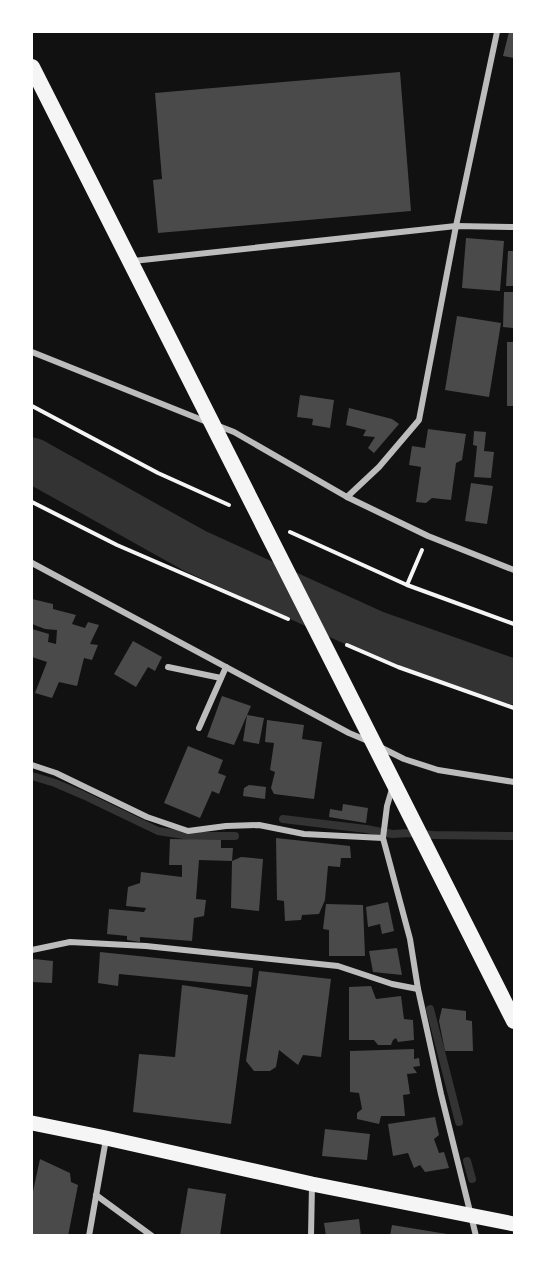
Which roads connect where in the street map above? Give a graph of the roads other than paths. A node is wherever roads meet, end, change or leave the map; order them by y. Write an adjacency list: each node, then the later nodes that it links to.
1 (497, 32): 3 (street)
2 (32, 68): 5 (highway)
3 (456, 226): 4 (street); 5 (street); 8 (street)
4 (514, 227)
5 (130, 262): 7 (highway)
6 (32, 352): 7 (street)
7 (211, 423): 8 (street); 15 (highway)
8 (347, 497): 10 (street)
9 (32, 564): 12 (street)
10 (514, 570)
11 (168, 667): 13 (street)
12 (226, 667): 13 (street); 15 (street)
13 (222, 678): 14 (street)
14 (199, 728)
15 (374, 744): 17 (street); 18 (highway)
16 (32, 765): 19 (street)
17 (514, 782)
18 (394, 783): 19 (street); 22 (highway)
19 (383, 837): 21 (street)
20 (32, 950): 21 (street)
21 (418, 989): 27 (street)
22 (514, 1021)
23 (32, 1123): 24 (main road)
24 (106, 1138): 25 (main road); 26 (street)
25 (312, 1184): 27 (main road); 31 (street)
26 (96, 1195): 29 (street); 30 (street)
27 (471, 1216): 28 (main road); 32 (street)
28 (514, 1224)
29 (89, 1236)
30 (152, 1236)
31 (311, 1236)
32 (476, 1236)

